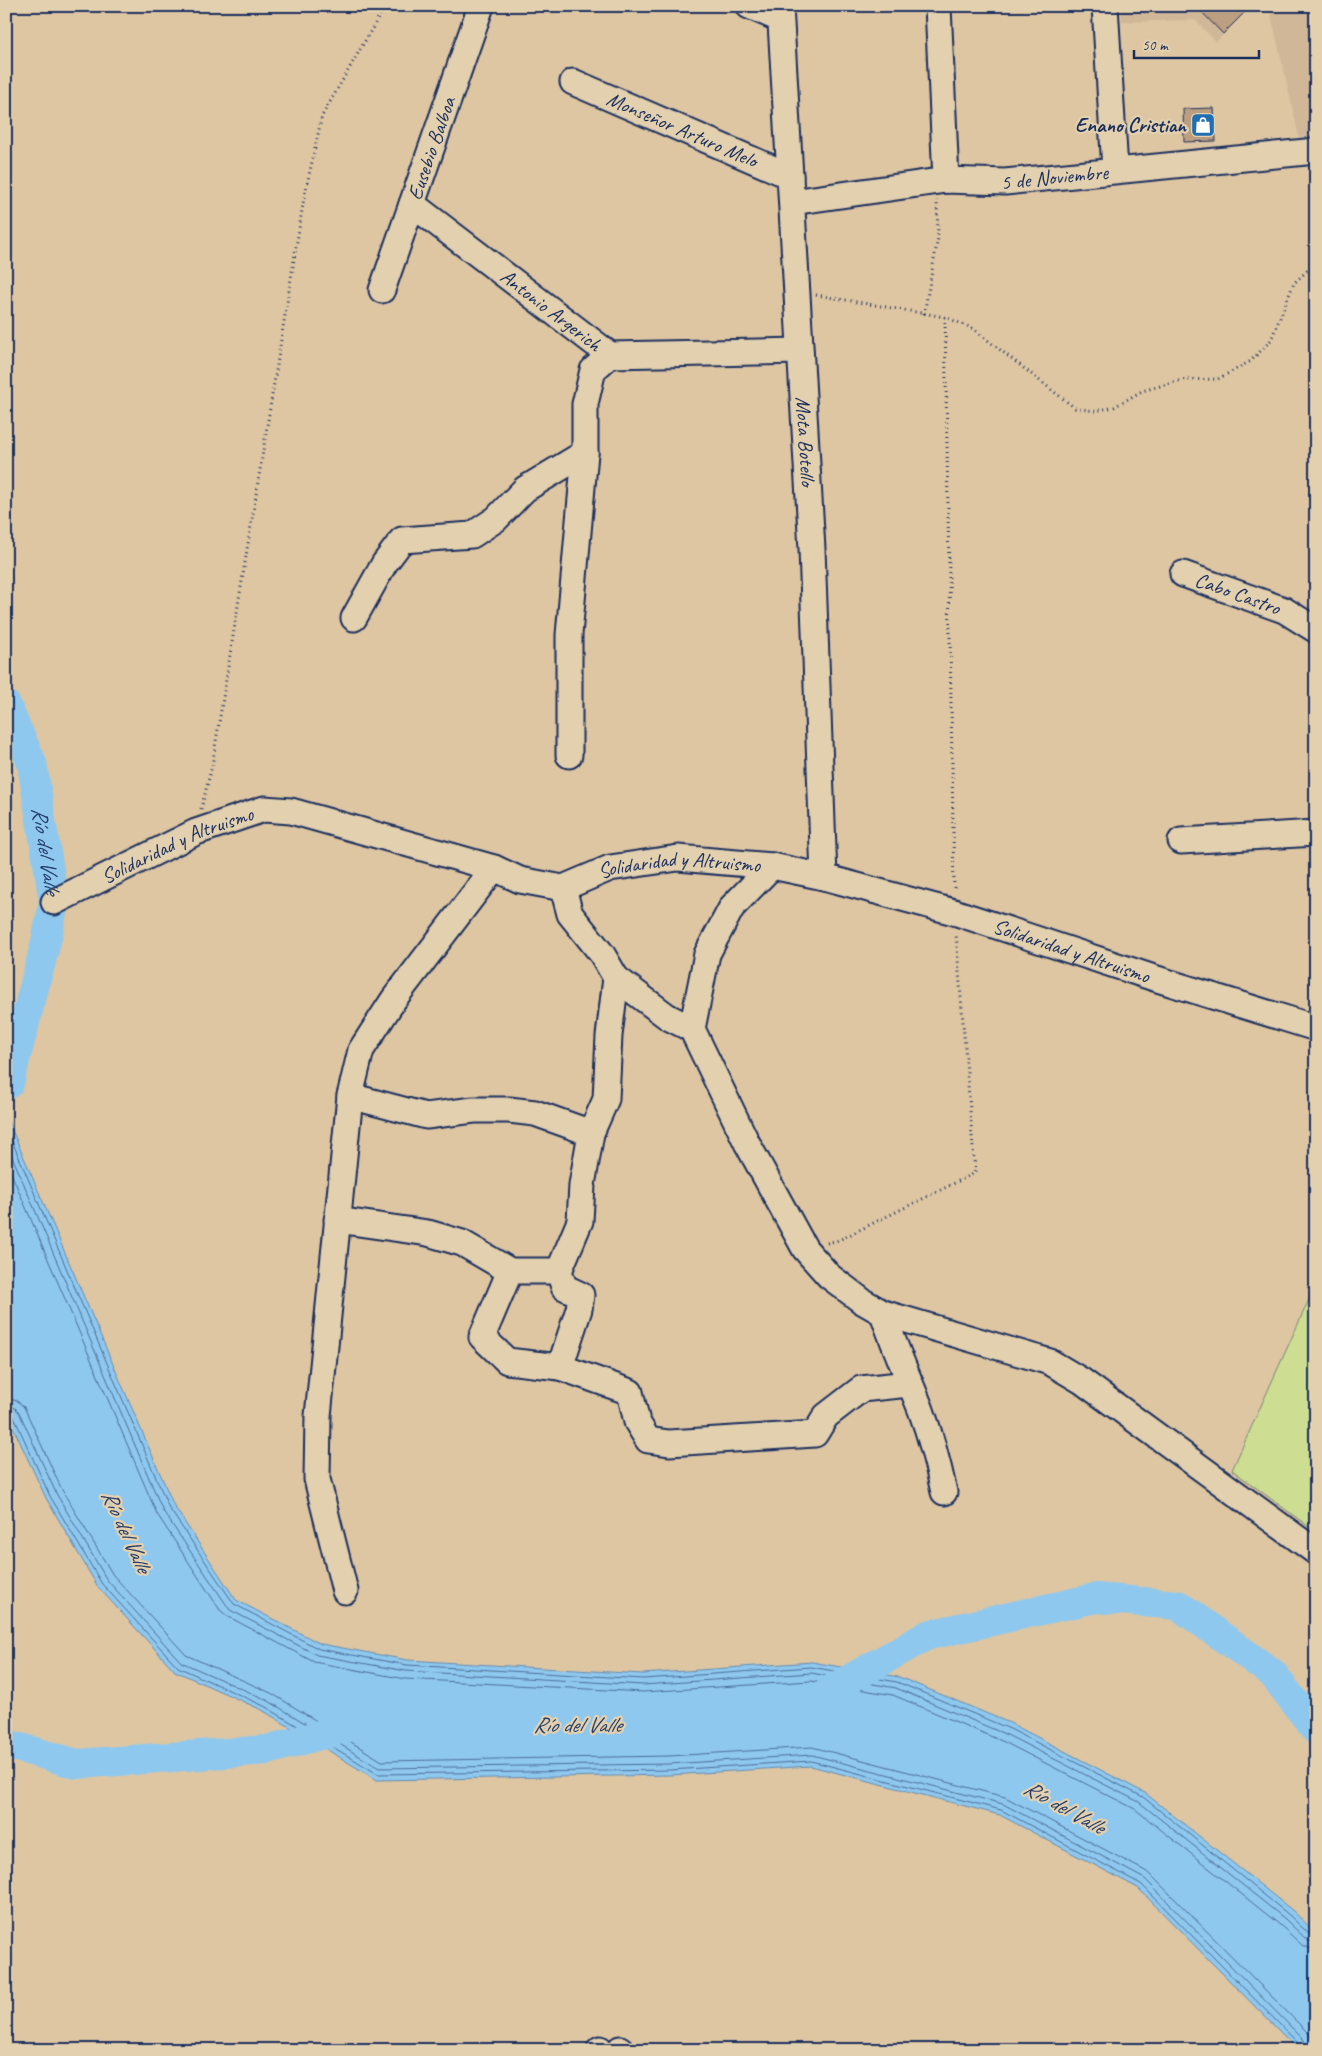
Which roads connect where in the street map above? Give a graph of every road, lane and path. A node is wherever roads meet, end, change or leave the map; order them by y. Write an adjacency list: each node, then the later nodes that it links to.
1 (385, 6): 26 (path)
2 (481, 6): 13 (street, Eusebio Balboa)
3 (749, 6): 6 (street)
4 (938, 6): 11 (street)
5 (1105, 6): 9 (street)
6 (780, 13): 10 (street, Mota Botello)
7 (573, 82): 10 (street, Monseñor Arturo Melo)
8 (1316, 151): 9 (street, 5 de Noviembre)
9 (1114, 170): 11 (street, 5 de Noviembre)
10 (790, 176): 12 (street, Mota Botello)
11 (941, 181): 12 (street, 5 de Noviembre); 17 (path)
12 (792, 202): 16 (street, Mota Botello)
13 (412, 204): 15 (street, Eusebio Balboa); 20 (street, Antonio Argerich)
14 (1316, 271): 18 (path)
15 (382, 290)
16 (796, 291): 17 (path); 19 (street, Mota Botello)
17 (924, 314): 18 (path)
18 (945, 317): 34 (path)
19 (800, 350): 20 (street, Antonio Argerich); 31 (street, Mota Botello)
20 (610, 355): 21 (street)
21 (585, 454): 23 (street); 25 (street)
22 (1183, 574): 24 (street, Cabo Castro)
23 (354, 618)
24 (1316, 630)
25 (568, 755)
26 (196, 832): 30 (street, Solidaridad y Altruismo); 33 (street, Solidaridad y Altruismo)
27 (1316, 833): 28 (street)
28 (1181, 841)
29 (772, 866): 31 (street, Solidaridad y Altruismo); 32 (street, Solidaridad y Altruismo); 37 (street)
30 (494, 868): 32 (street, Solidaridad y Altruismo); 38 (street)
31 (824, 877): 34 (street, Solidaridad y Altruismo)
32 (563, 888): 35 (street)
33 (54, 902)
34 (954, 912): 36 (street, Solidaridad y Altruismo); 41 (path)
35 (616, 978): 37 (street); 39 (street)
36 (1316, 1028)
37 (692, 1029): 41 (street)
38 (350, 1096): 39 (street); 40 (street)
39 (591, 1133): 43 (street)
40 (337, 1220): 42 (street); 49 (street)
41 (805, 1249): 44 (street)
42 (510, 1271): 43 (street); 45 (street)
43 (559, 1271): 45 (street)
44 (883, 1313): 46 (street); 48 (street)
45 (560, 1367): 46 (street)
46 (909, 1384): 47 (street)
47 (944, 1492)
48 (1316, 1552)
49 (344, 1591)

